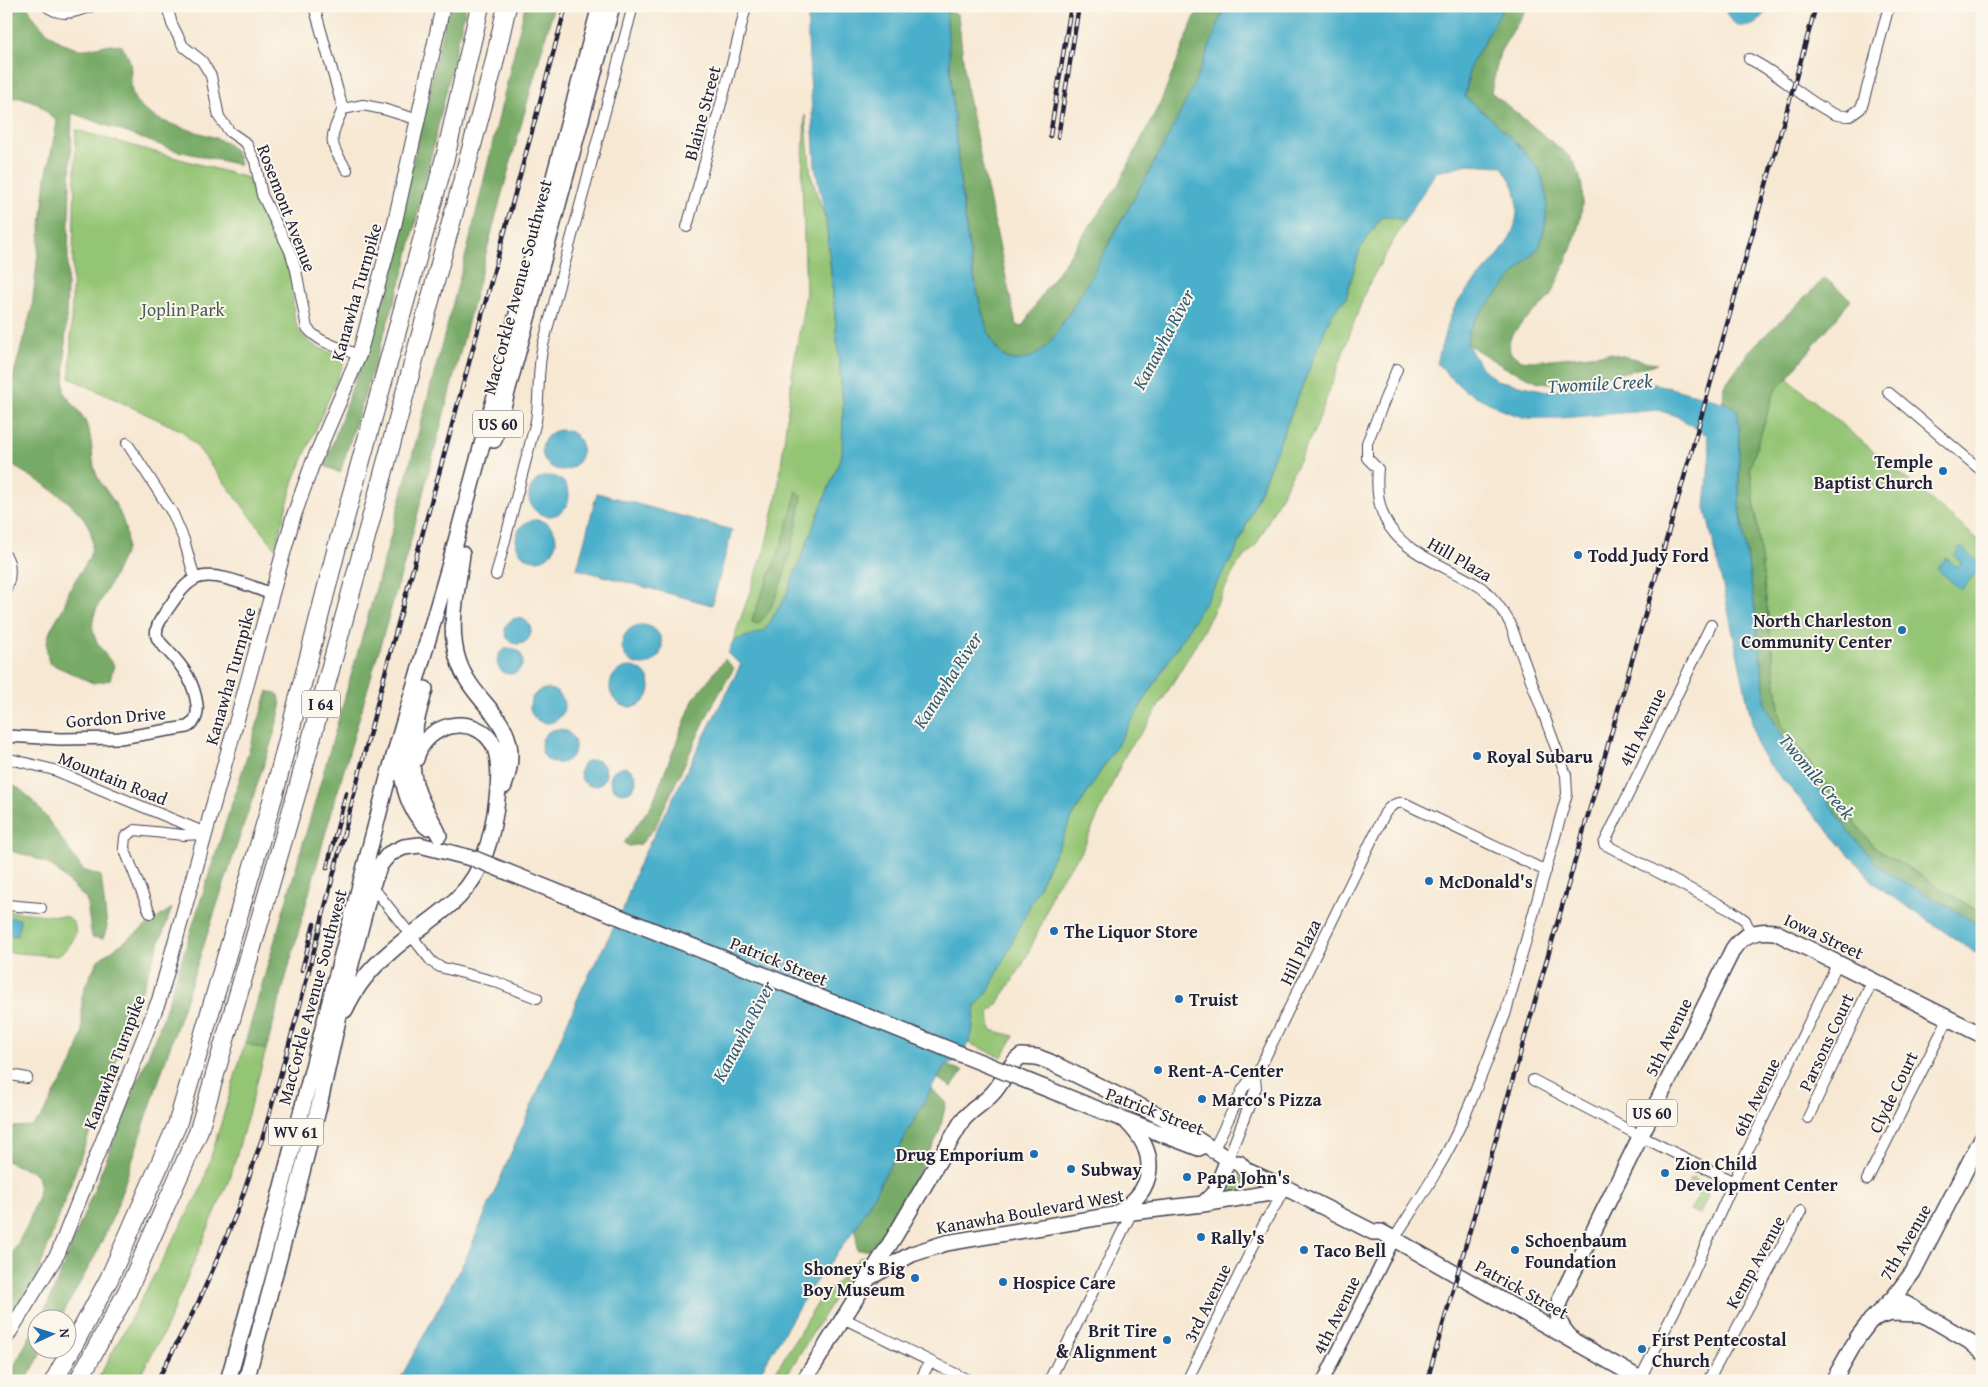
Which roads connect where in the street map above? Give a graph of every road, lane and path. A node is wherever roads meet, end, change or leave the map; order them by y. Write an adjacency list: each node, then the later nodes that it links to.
1 (46, 6): 2 (street)
2 (92, 6)
3 (168, 6): 18 (street, Rosemont Avenue)
4 (314, 6): 14 (street)
5 (443, 6): 15 (main road, Kanawha Turnpike)
6 (480, 6): 84 (highway, I 64)
7 (507, 6): 85 (highway, I 64)
8 (600, 6): 30 (main road, MacCorkle Avenue Southwest / US 60)
9 (612, 6): 23 (main road, MacCorkle Avenue Southwest / US 60)
10 (632, 6): 25 (street)
11 (746, 6): 17 (street, Blaine Street)
12 (1889, 6): 13 (street)
13 (1749, 59)
14 (343, 109): 15 (street); 16 (street)
15 (419, 120): 18 (main road, Kanawha Turnpike)
16 (347, 170)
17 (688, 227)
18 (359, 355): 28 (main road, Kanawha Turnpike)
19 (1397, 369): 37 (street, Hill Plaza)
20 (1888, 392): 22 (street)
21 (127, 443): 26 (street)
22 (1982, 471)
23 (462, 554): 33 (main road, MacCorkle Avenue Southwest / US 60); 34 (main road)
24 (6, 556): 27 (street)
25 (496, 575)
26 (195, 579): 28 (street); 31 (street, Gordon Drive)
27 (6, 590)
28 (272, 594): 35 (main road, Kanawha Turnpike)
29 (1711, 625): 42 (street, 4th Avenue)
30 (408, 711): 36 (main road, Patrick Street / US 60); 38 (main road)
31 (6, 736)
32 (6, 758): 35 (street, Mountain Road)
33 (414, 777): 34 (main road); 36 (main road, MacCorkle Avenue Southwest / US 60)
34 (496, 809): 43 (main road)
35 (206, 833): 41 (street); 79 (main road, Kanawha Turnpike)
36 (439, 841): 38 (main road); 57 (main road, Patrick Street / US 60, bridge)
37 (1546, 871): 54 (street, Hill Plaza); 70 (street, Hill Plaza)
38 (366, 886): 43 (street); 45 (main road, MacCorkle Avenue Southwest / WV 61)
39 (6, 905): 40 (street)
40 (41, 908)
41 (150, 913)
42 (1751, 933): 46 (main road, Iowa Street); 58 (main road, 5th Avenue / US 60)
43 (411, 937): 44 (main road); 48 (street)
44 (389, 952): 45 (main road); 51 (main road)
45 (346, 960): 51 (main road, MacCorkle Avenue Southwest / WV 61); 86 (main road, MacCorkle Avenue Southwest / WV 61)
46 (1838, 962): 47 (main road, Iowa Street); 63 (street, 6th Avenue)
47 (1873, 980): 49 (main road, Iowa Street); 56 (street, Parsons Court)
48 (537, 998)
49 (1948, 1019): 50 (main road, Iowa Street); 62 (street, Clyde Court)
50 (1982, 1035)
51 (332, 1044): 87 (main road, MacCorkle Avenue Southwest / WV 61)
52 (6, 1074): 53 (street)
53 (27, 1078)
54 (1255, 1078): 60 (street, Hill Plaza); 61 (street, Hill Plaza)
55 (1534, 1080): 58 (street)
56 (1808, 1118)
57 (1125, 1120): 60 (main road, Patrick Street / US 60); 68 (main road)
58 (1640, 1136): 63 (street); 74 (main road, 5th Avenue / US 60)
59 (1982, 1138): 73 (main road, 7th Avenue)
60 (1213, 1151): 61 (main road); 69 (main road, Kanawha Boulevard West)
61 (1234, 1161): 64 (main road, Patrick Street); 65 (main road); 70 (main road, Patrick Street)
62 (1867, 1180)
63 (1734, 1182): 83 (street, 6th Avenue)
64 (1286, 1188): 65 (main road, Kanawha Boulevard West); 70 (main road, Patrick Street); 92 (street, 3rd Avenue)
65 (1203, 1204): 67 (main road, Kanawha Boulevard West)
66 (1801, 1211): 94 (street, Kemp Avenue)
67 (1132, 1212): 68 (main road, Kanawha Boulevard West); 91 (street)
68 (1113, 1215): 71 (main road, Kanawha Boulevard West)
69 (896, 1234): 71 (main road); 72 (main road, Kanawha Boulevard West)
70 (1387, 1235): 75 (main road, Patrick Street); 93 (street, 4th Avenue)
71 (904, 1258): 72 (main road, Kanawha Boulevard West)
72 (870, 1278): 77 (main road, Kanawha Boulevard West)
73 (1894, 1297): 76 (main road); 78 (main road, 7th Avenue)
74 (1560, 1298): 75 (main road); 80 (main road)
75 (1526, 1312): 80 (main road, Patrick Street)
76 (1921, 1314): 78 (main road); 81 (main road)
77 (843, 1318): 82 (street); 88 (main road, Kanawha Boulevard West)
78 (1871, 1320): 95 (main road, 7th Avenue)
79 (6, 1338)
80 (1572, 1339): 83 (main road, Patrick Street)
81 (1982, 1352)
82 (930, 1361): 89 (street); 90 (street)
83 (1641, 1380)
84 (54, 1381)
85 (78, 1381)
86 (228, 1381)
87 (246, 1381)
88 (804, 1381)
89 (920, 1381)
90 (970, 1381)
91 (1049, 1381)
92 (1187, 1381)
93 (1323, 1381)
94 (1708, 1381)
95 (1834, 1381)

